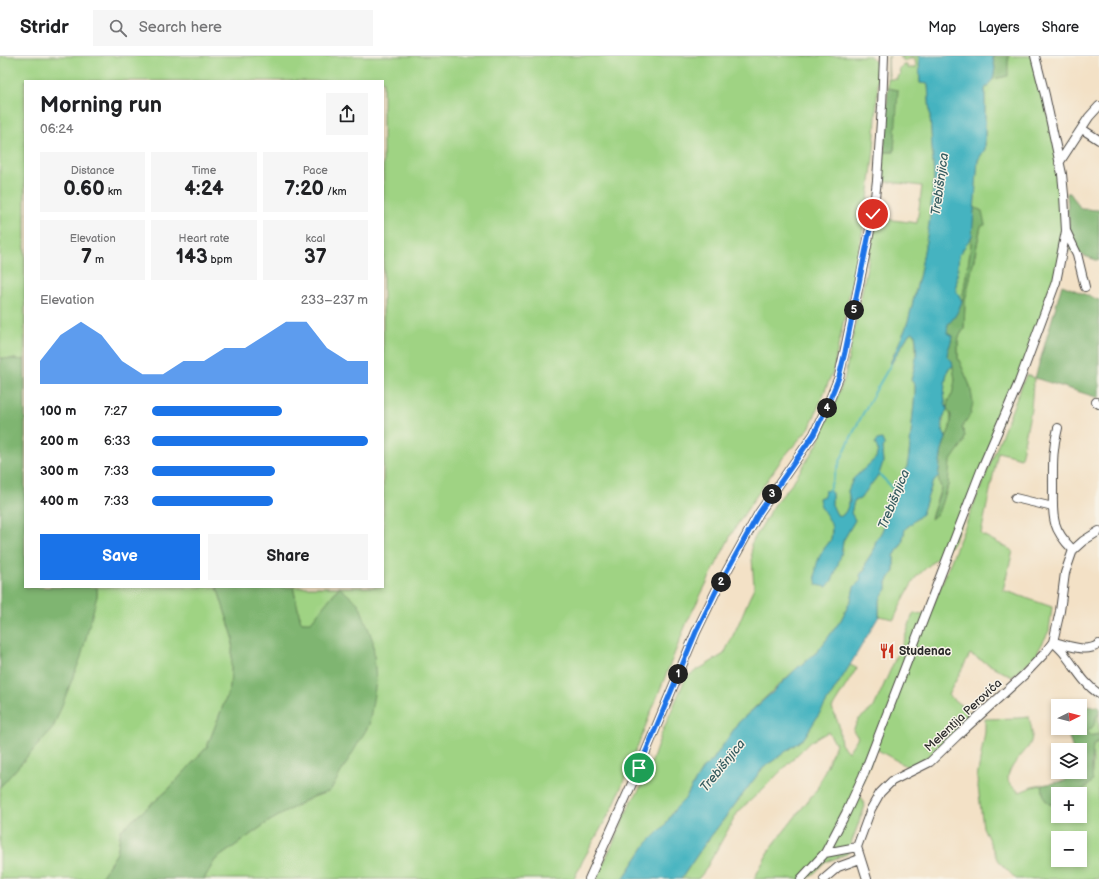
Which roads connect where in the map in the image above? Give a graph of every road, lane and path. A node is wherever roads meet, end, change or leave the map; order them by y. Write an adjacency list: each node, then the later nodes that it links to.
1 (884, 56): 20 (street)
2 (1035, 56): 6 (street)
3 (1099, 106): 4 (street)
4 (1082, 129): 5 (street); 6 (street)
5 (1099, 140)
6 (1059, 163): 7 (street)
7 (1066, 232): 8 (street); 18 (street)
8 (1085, 287)
9 (1058, 428): 11 (street)
10 (1015, 498): 11 (street)
11 (1053, 507): 13 (street)
12 (1099, 531): 13 (street)
13 (1073, 550): 14 (street, Melentija Perovića)
14 (1053, 642): 15 (street); 16 (street); 17 (street, Melentija Perovića)
15 (1099, 644)
16 (1099, 694)
17 (857, 847): 18 (street); 19 (street)
18 (825, 853): 21 (street)
19 (860, 859): 22 (street); 23 (street)
20 (589, 879)
21 (801, 879)
22 (824, 879)
23 (867, 879)

